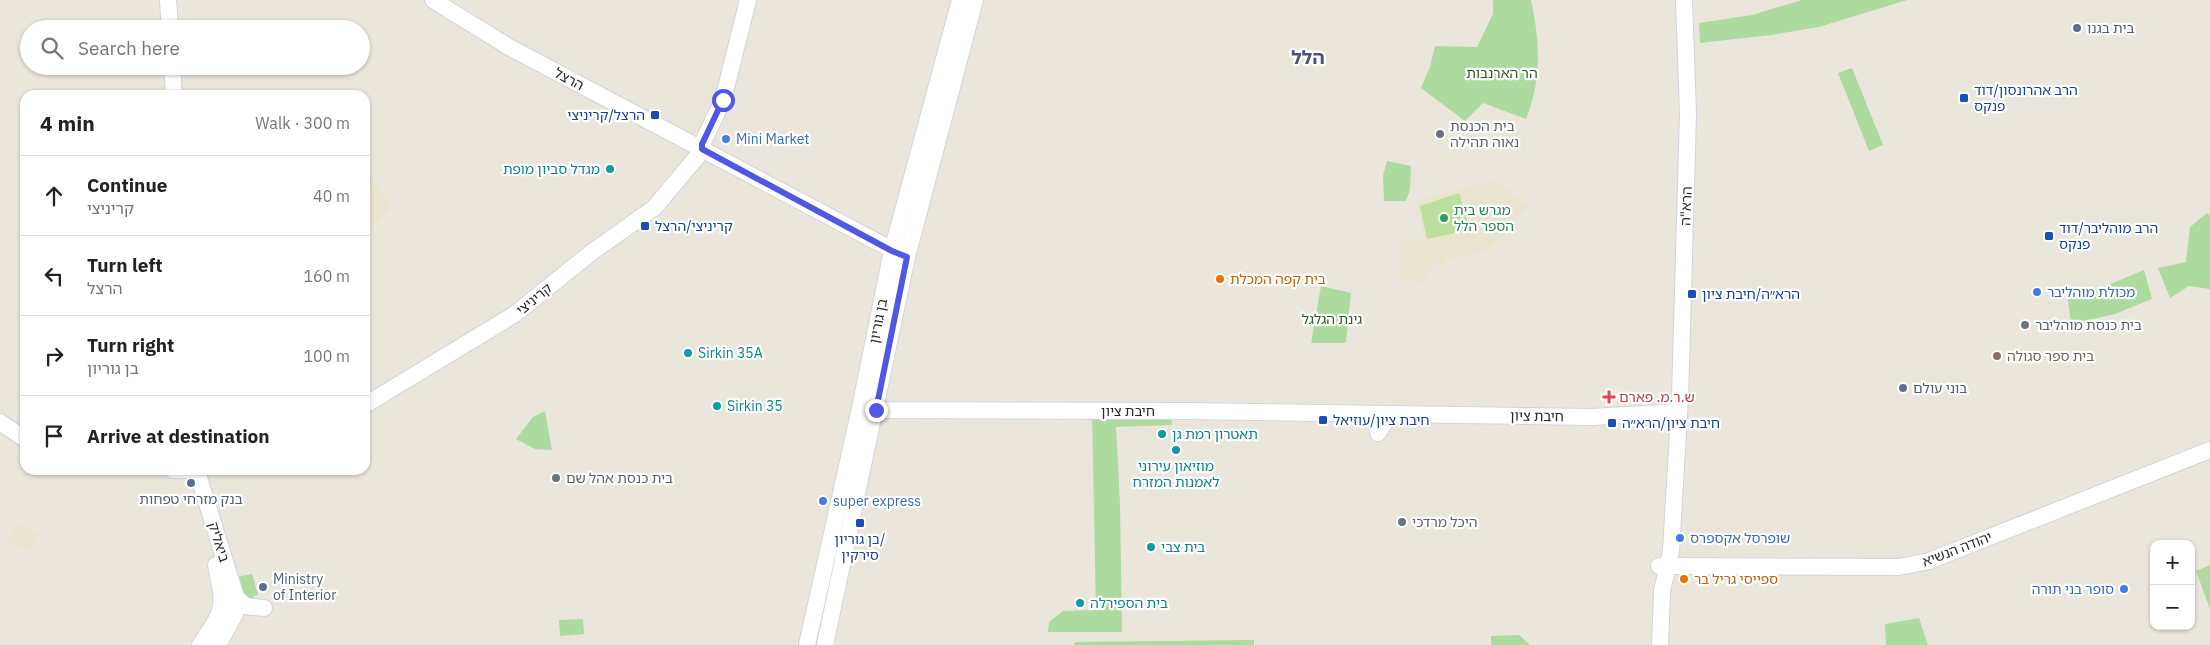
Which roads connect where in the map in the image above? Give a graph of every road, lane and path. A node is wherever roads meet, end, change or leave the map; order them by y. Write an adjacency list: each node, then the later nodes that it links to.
1 (168, 0): 7 (street)
2 (432, 0): 10 (street, הרצל)
3 (748, 0): 10 (street, קריניצי)
4 (960, 0): 11 (street, בן גוריון)
5 (975, 0): 11 (street, בן גוריון)
6 (1684, 0): 14 (street, הרא"ה)
7 (169, 20)
8 (173, 75): 9 (street)
9 (174, 90)
10 (701, 149): 11 (street, הרצל); 12 (street, קריניצי)
11 (900, 254): 13 (street, בן גוריון)
12 (370, 402)
13 (868, 409): 16 (street, חיבת ציון); 30 (street, בן גוריון); 31 (street, בן גוריון)
14 (1677, 412): 15 (street, חיבת ציון); 18 (street, הרא"ה); 24 (street, הרא"ה)
15 (1648, 414): 16 (street, חיבת ציון); 18 (street)
16 (1396, 415): 19 (street)
17 (0, 422): 20 (street)
18 (1667, 426): 24 (street, הרא"ה)
19 (1378, 433)
20 (20, 435)
21 (2210, 450): 24 (street, יהודה הנשיא)
22 (198, 475): 27 (street, ביאליק)
23 (199, 475): 25 (street, ביאליק)
24 (1670, 567): 32 (street, הרא"ה)
25 (236, 597): 26 (street); 27 (street, ביאליק)
26 (264, 608)
27 (228, 614): 28 (street); 29 (street)
28 (200, 645)
29 (218, 645)
30 (807, 645)
31 (825, 645)
32 (1660, 645)

